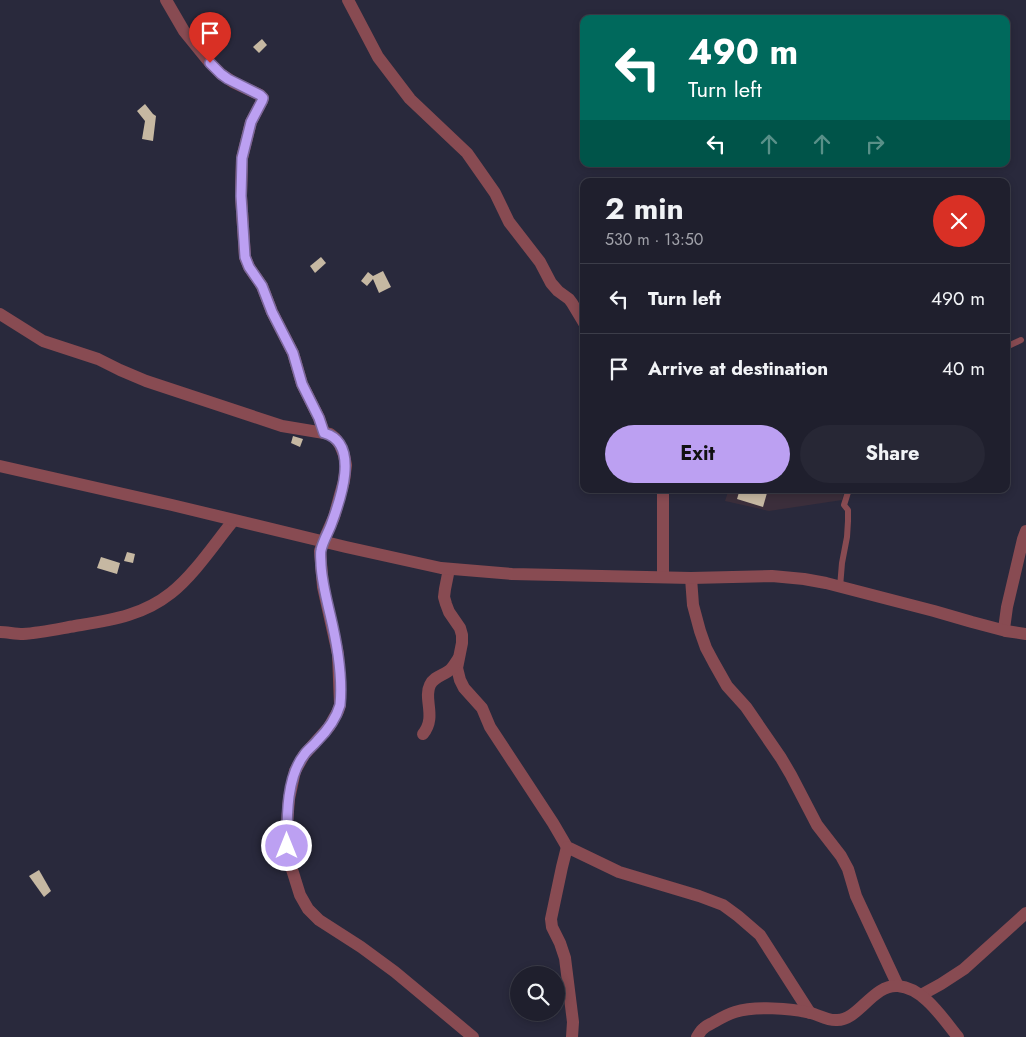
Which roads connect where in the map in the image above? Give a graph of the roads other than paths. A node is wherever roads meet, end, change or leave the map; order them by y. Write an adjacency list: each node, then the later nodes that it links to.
1 (166, 0): 7 (street)
2 (348, 0): 4 (street)
3 (0, 314): 7 (street)
4 (580, 316)
5 (1021, 340): 6 (lane)
6 (1010, 345)
7 (324, 433): 13 (street)
8 (0, 466): 11 (street)
9 (663, 493): 15 (street)
10 (848, 493): 17 (lane)
11 (233, 521): 13 (street); 19 (street)
12 (1026, 531): 18 (street)
13 (323, 542): 14 (street); 28 (street)
14 (450, 570): 15 (street); 21 (street)
15 (664, 577): 16 (street)
16 (691, 578): 17 (street); 25 (street)
17 (840, 587): 18 (street)
18 (1006, 631): 20 (street)
19 (0, 632)
20 (1026, 634)
21 (458, 659): 22 (street); 23 (street)
22 (423, 734)
23 (568, 847): 27 (street); 29 (street)
24 (1026, 913): 26 (street)
25 (898, 986): 26 (street); 27 (street)
26 (921, 995): 31 (street)
27 (810, 1013): 30 (street)
28 (473, 1037)
29 (572, 1037)
30 (697, 1037)
31 (958, 1037)

